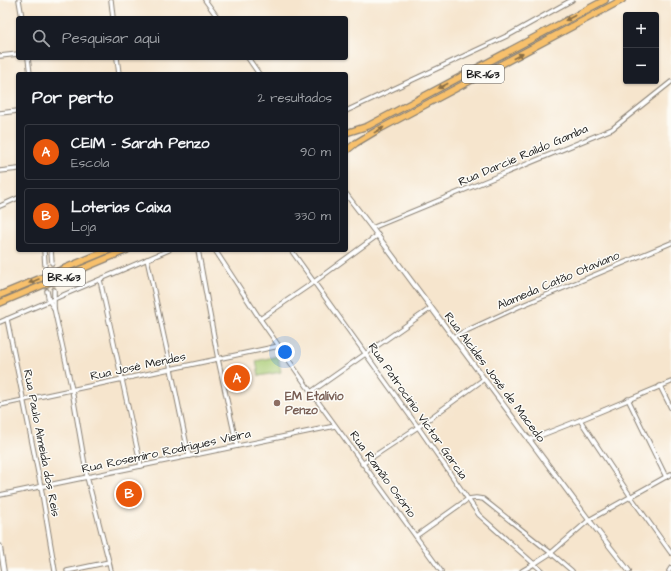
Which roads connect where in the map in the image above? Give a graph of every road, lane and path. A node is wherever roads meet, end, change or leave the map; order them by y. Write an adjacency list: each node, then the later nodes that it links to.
1 (20, 0): 7 (street)
2 (111, 0): 8 (street)
3 (205, 0): 9 (street)
4 (572, 0): 19 (street)
5 (605, 0): 22 (highway, BR-163, one-way to 22)
6 (622, 0): 23 (highway, BR-163, one-way to 6)
7 (22, 16)
8 (113, 16)
9 (217, 16)
10 (16, 54): 11 (street)
11 (0, 56)
12 (28, 60): 15 (street)
13 (117, 60): 16 (street)
14 (249, 60): 17 (street)
15 (30, 72)
16 (119, 72)
17 (258, 72)
18 (671, 82): 29 (street, Rua Darcie Raildo Gamba)
19 (348, 110)
20 (16, 111): 21 (street)
21 (0, 113)
22 (348, 132)
23 (348, 149)
24 (16, 169): 25 (street)
25 (0, 171)
26 (348, 197): 29 (street, Rua Alcídes José de Macedo)
27 (16, 199): 28 (street)
28 (0, 206)
29 (372, 228): 30 (street, Rua Alcídes José de Macedo)
30 (378, 236): 44 (street); 52 (street, Rua Alcídes José de Macedo)
31 (671, 242): 56 (street, Alameda Catão Otaviano)
32 (44, 252): 42 (street)
33 (51, 252): 41 (street)
34 (103, 252): 47 (highway, BR-163, one-way to 47)
35 (122, 252): 50 (highway, BR-163)
36 (164, 252): 40 (street)
37 (198, 252): 59 (street)
38 (216, 252): 54 (street, Rua Ramão Osório)
39 (292, 252): 44 (street, Rua Patrocinio Victor Garcia)
40 (147, 259): 43 (street); 60 (street)
41 (52, 263)
42 (44, 265)
43 (100, 280): 48 (street); 61 (street)
44 (314, 282): 54 (street); 58 (street, Rua Patrocinio Victor Garcia)
45 (54, 290): 48 (street)
46 (47, 291): 49 (street)
47 (0, 295)
48 (55, 299): 49 (street); 51 (street)
49 (49, 301): 51 (street); 53 (street)
50 (0, 303)
51 (54, 308): 65 (street)
52 (431, 308): 56 (street, Rua Alcídes José de Macedo); 58 (street)
53 (7, 319): 55 (street); 67 (street, Rua Paulo Almeida dos Reis)
54 (260, 319): 57 (street, Rua Ramão Osório)
55 (0, 322)
56 (453, 337): 62 (street, Rua Alcídes José de Macedo)
57 (279, 346): 59 (street, Rua José Mendes); 66 (street, Rua Ramão Osório)
58 (366, 354): 66 (street); 73 (street, Rua Patrocinio Victor Garcia)
59 (218, 359): 60 (street, Rua José Mendes); 75 (street)
60 (171, 369): 61 (street, Rua José Mendes); 76 (street)
61 (122, 379): 65 (street, Rua José Mendes); 78 (street)
62 (484, 379): 73 (street); 74 (street, Rua Alcídes José de Macedo)
63 (670, 383): 64 (street)
64 (660, 386): 68 (street); 70 (street)
65 (72, 390): 67 (street, Rua José Mendes); 80 (street)
66 (311, 392): 72 (street, Rua Ramão Osório)
67 (23, 400): 69 (street, Rua José Mendes); 82 (street, Rua Paulo Almeida dos Reis)
68 (628, 400): 71 (street); 81 (street)
69 (0, 405)
70 (671, 408)
71 (580, 420): 74 (street); 84 (street)
72 (335, 426): 75 (street, Rua Rosemiro Rodrigues Vieira); 77 (street, Rua Ramão Osório)
73 (418, 427): 77 (street); 85 (street, Rua Patrocinio Victor Garcia)
74 (529, 440): 86 (street, Rua Alcídes José de Macedo)
75 (237, 446): 76 (street, Rua Rosemiro Rodrigues Vieira)
76 (189, 456): 78 (street, Rua Rosemiro Rodrigues Vieira)
77 (362, 464): 87 (street, Rua Ramão Osório)
78 (141, 466): 80 (street, Rua Rosemiro Rodrigues Vieira)
79 (671, 474): 81 (street)
80 (87, 477): 82 (street, Rua Rosemiro Rodrigues Vieira); 91 (street)
81 (666, 477): 84 (street)
82 (42, 487): 83 (street, Rua Rosemiro Rodrigues Vieira); 95 (street, Rua Paulo Almeida dos Reis)
83 (0, 495)
84 (631, 496): 86 (street); 90 (street)
85 (468, 500): 87 (street); 89 (street); 92 (street, Rua Patrocinio Victor Garcia)
86 (588, 520): 89 (street); 102 (street, Rua Alcídes José de Macedo)
87 (416, 536): 98 (street, Rua Ramão Osório)
88 (0, 546): 94 (street)
89 (551, 553): 92 (street); 101 (street)
90 (671, 553)
91 (109, 562): 96 (street); 97 (street)
92 (534, 564): 99 (street); 100 (street, Rua Patrocinio Victor Garcia)
93 (671, 568): 103 (street)
94 (4, 571)
95 (56, 571)
96 (67, 571)
97 (111, 571)
98 (441, 571)
99 (522, 571)
100 (542, 571)
101 (572, 571)
102 (629, 571)
103 (668, 571)

